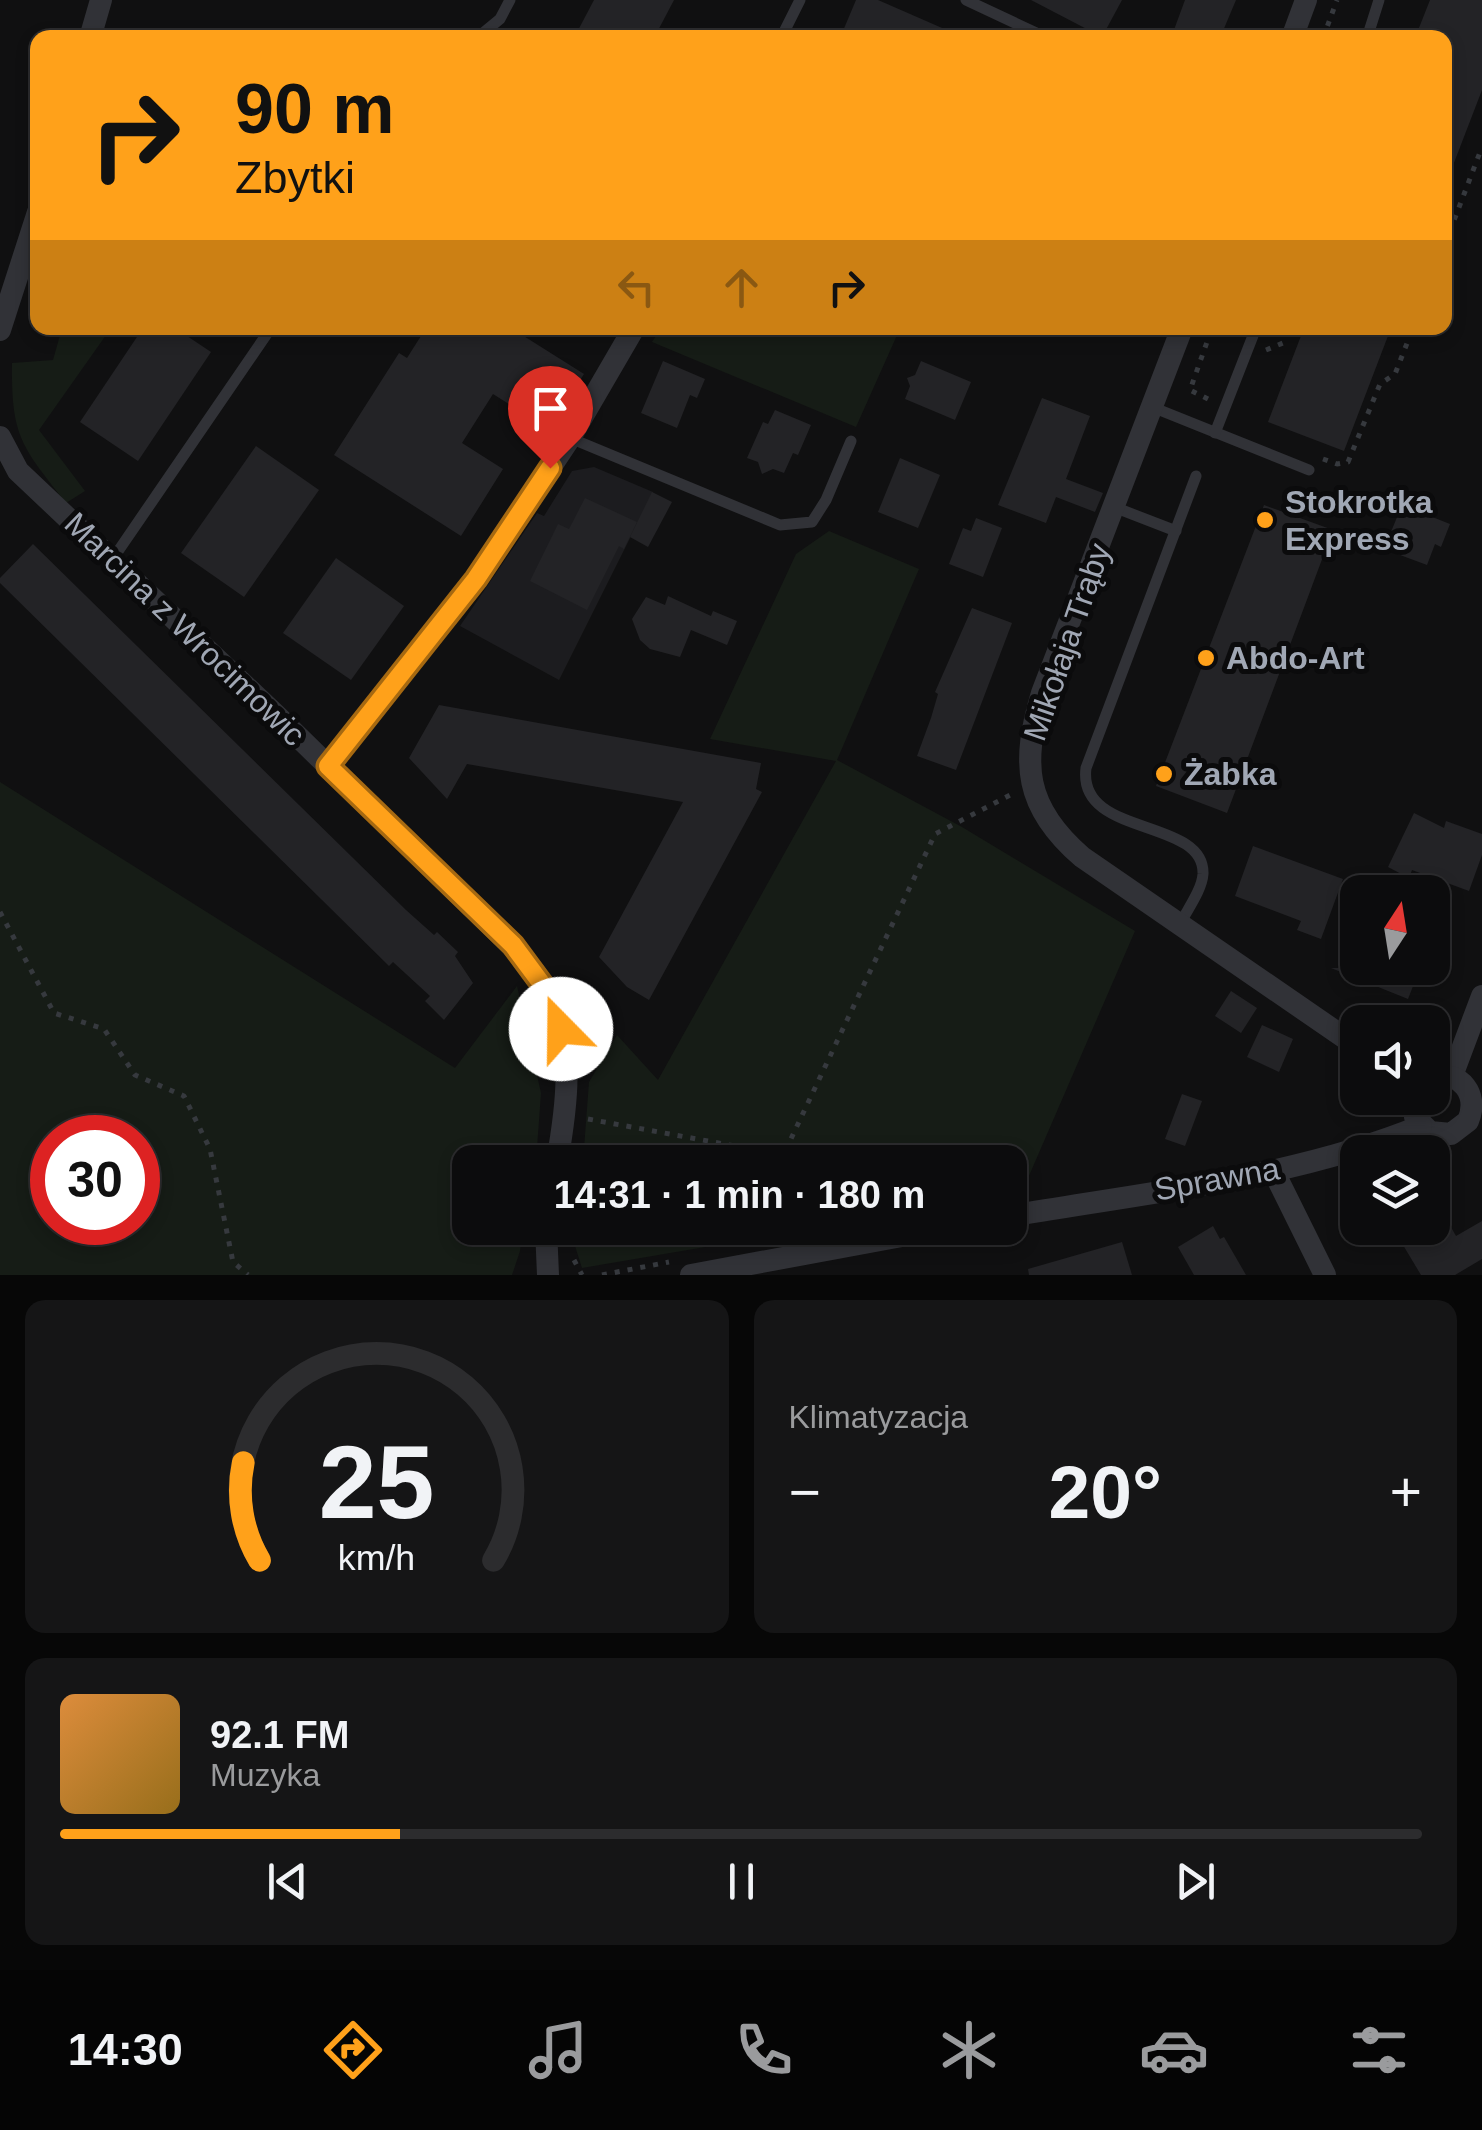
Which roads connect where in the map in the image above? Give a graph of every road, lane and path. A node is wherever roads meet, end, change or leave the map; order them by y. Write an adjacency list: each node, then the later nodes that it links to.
1 (101, 0): 8 (street)
2 (510, 0): 9 (lane)
3 (800, 0): 10 (lane)
4 (966, 0): 11 (lane)
5 (1306, 0): 12 (street)
6 (1337, 0): 13 (path)
7 (1380, 0): 14 (lane)
8 (92, 30)
9 (487, 30)
10 (785, 30)
11 (1031, 30)
12 (1295, 30)
13 (1326, 30)
14 (1370, 30)
15 (1482, 147): 16 (path)
16 (1452, 226)
17 (30, 237): 18 (street)
18 (0, 330)
19 (266, 335): 38 (lane)
20 (630, 335): 31 (street)
21 (1179, 335): 28 (street, Mikołaja Trąby)
22 (1209, 335): 27 (path)
23 (1253, 335): 29 (lane)
24 (1286, 335): 26 (path)
25 (1410, 335): 33 (path)
26 (1263, 350)
27 (1194, 394)
28 (1152, 407): 29 (lane); 36 (street, Mikołaja Trąby)
29 (1216, 434): 34 (lane)
30 (0, 437): 38 (street, Marcina z Wrocimowic)
31 (570, 438): 32 (lane); 39 (street)
32 (851, 441)
33 (1318, 457)
34 (1309, 470)
35 (1196, 476): 37 (lane)
36 (1114, 507): 37 (lane); 40 (street, Mikołaja Trąby)
37 (1176, 530): 42 (lane)
38 (112, 560): 39 (street, Marcina z Wrocimowic)
39 (328, 766): 48 (street, Marcina z Wrocimowic)
40 (1032, 784): 42 (street, Mikołaja Trąby); 53 (path)
41 (0, 912): 58 (path)
42 (1180, 924): 44 (street, Mikołaja Trąby)
43 (1482, 996): 45 (street)
44 (1340, 1035)
45 (1450, 1060)
46 (1450, 1080): 47 (street)
47 (1477, 1112): 50 (street, Sprawna)
48 (565, 1114): 51 (street, Marcina z Wrocimowic); 52 (path)
49 (1415, 1115): 50 (street)
50 (1421, 1126): 54 (street, Sprawna)
51 (560, 1145)
52 (714, 1145)
53 (789, 1145)
54 (1273, 1170): 55 (street, Sprawna); 61 (street)
55 (1027, 1213)
56 (547, 1245): 59 (street)
57 (853, 1245): 60 (street)
58 (248, 1275)
59 (548, 1275)
60 (691, 1275)
61 (1326, 1275)

